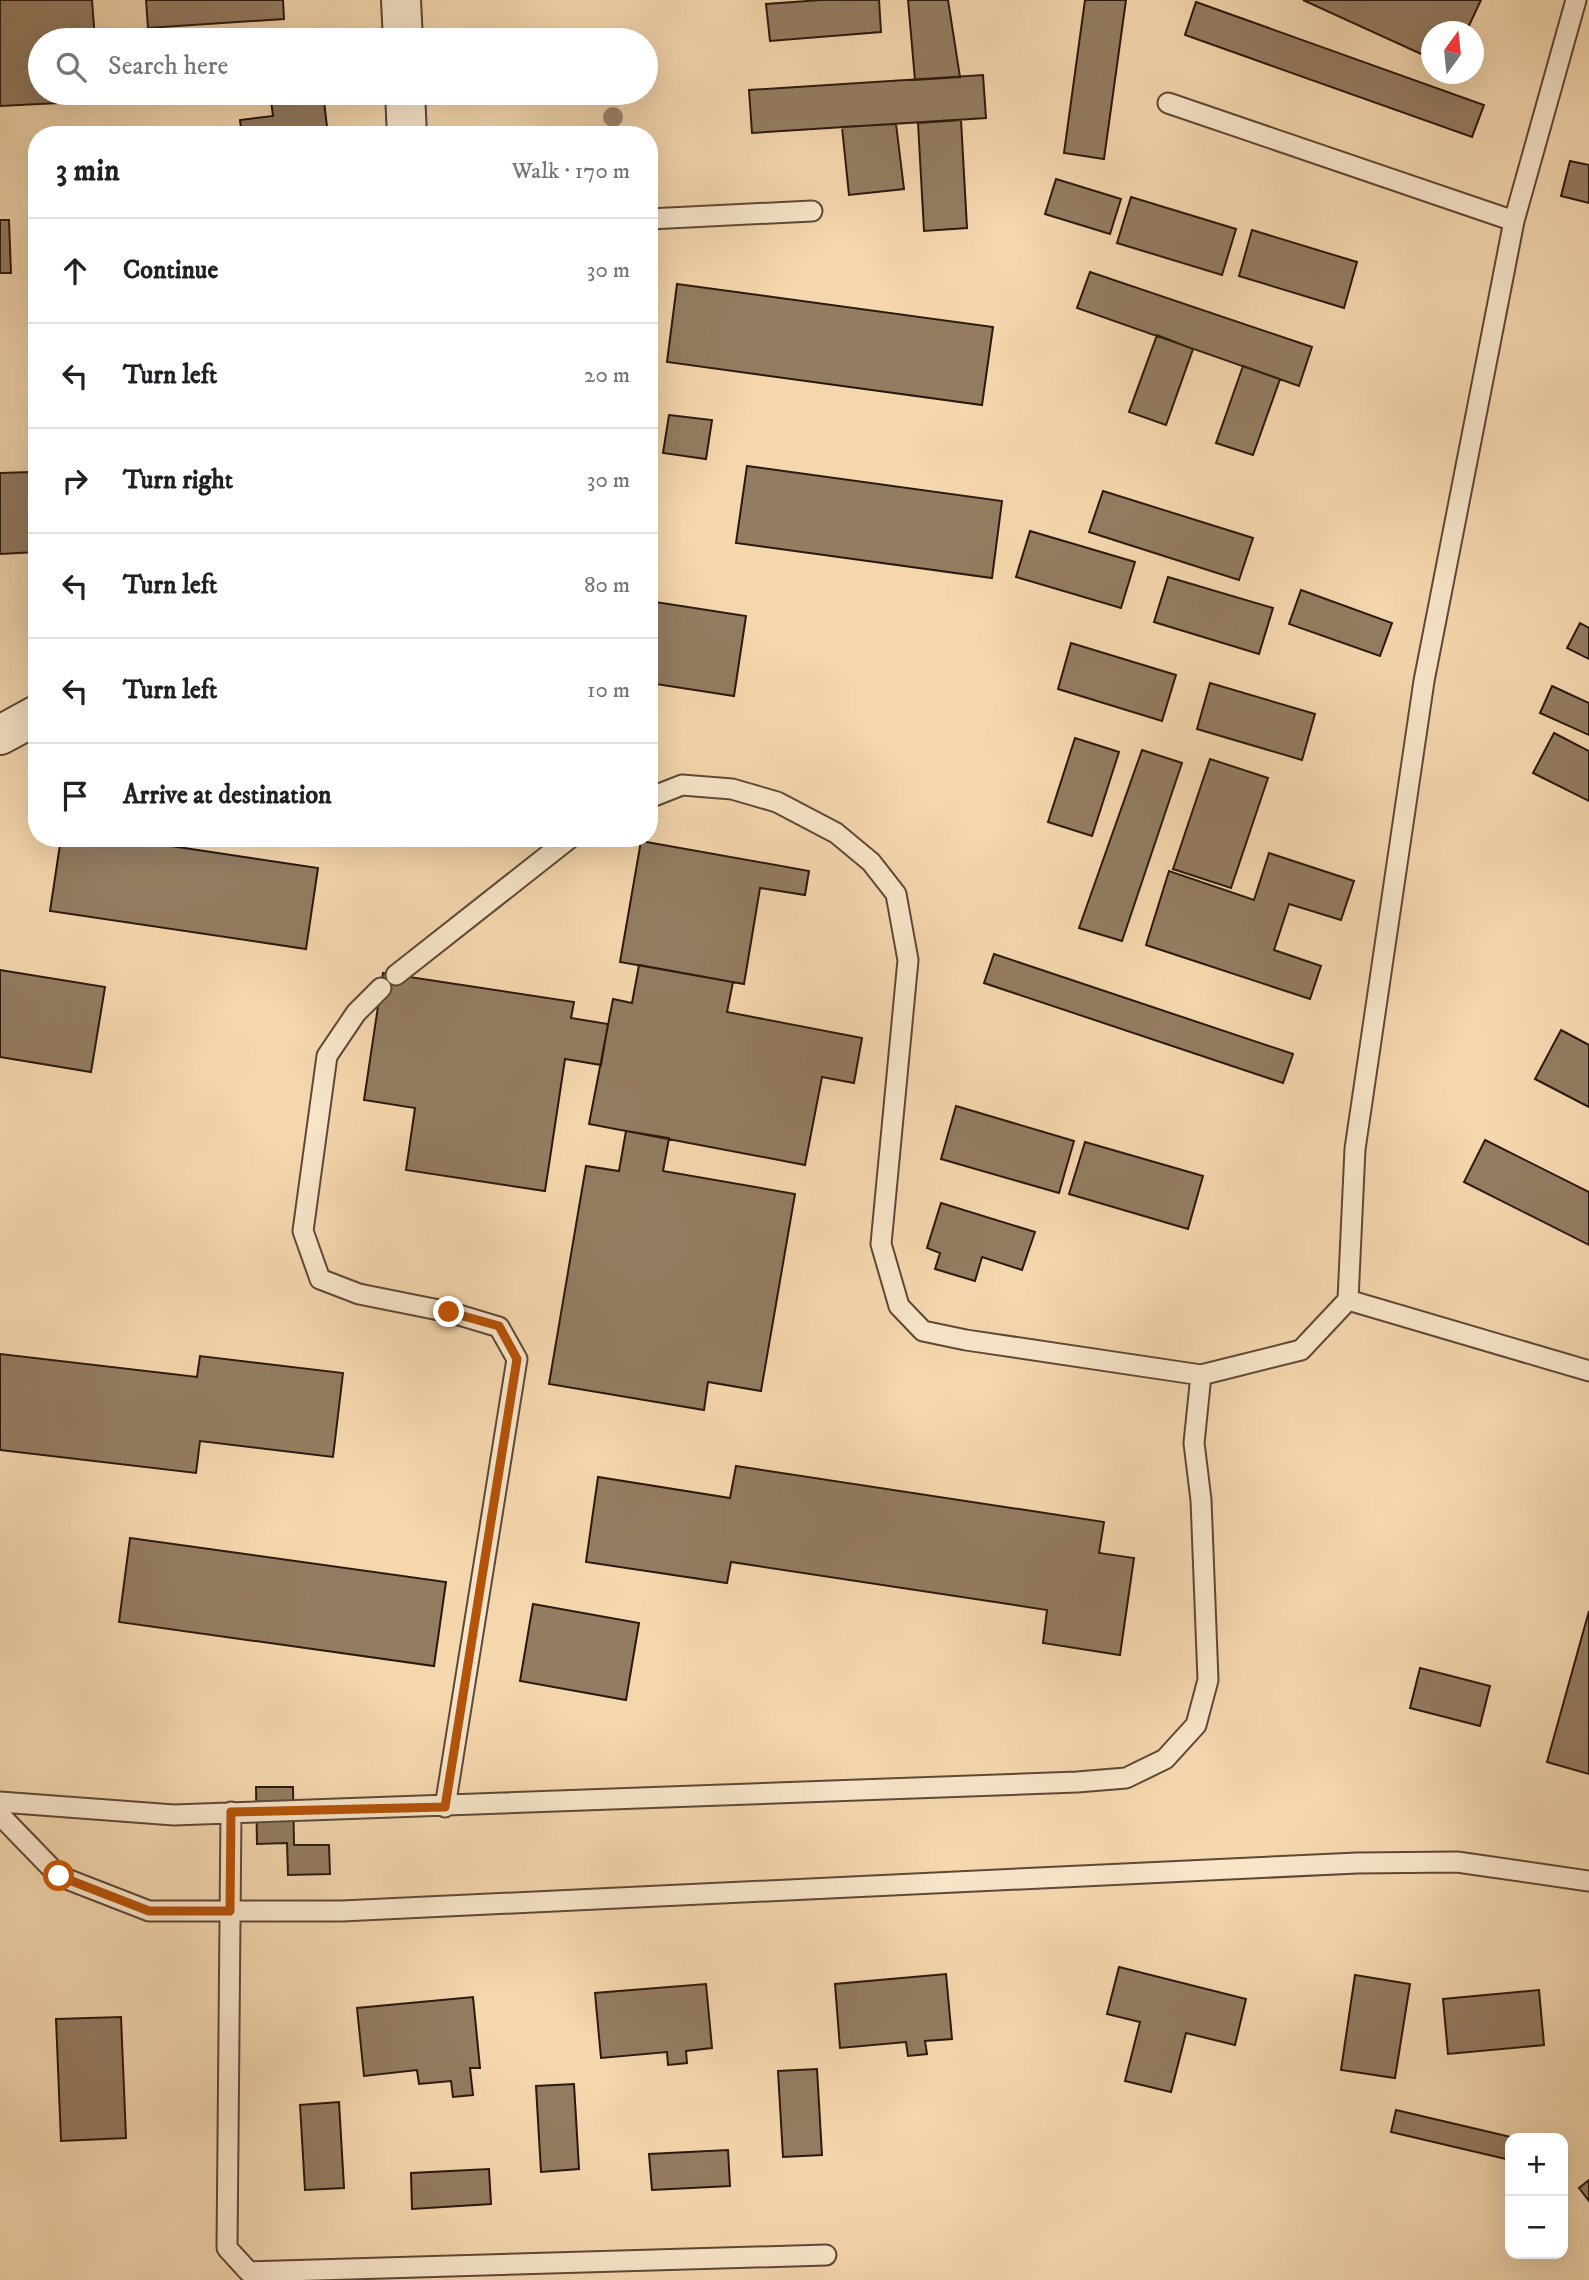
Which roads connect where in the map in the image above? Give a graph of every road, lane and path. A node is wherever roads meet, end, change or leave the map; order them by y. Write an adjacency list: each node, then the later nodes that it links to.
1 (401, 0): 3 (street)
2 (1576, 0): 9 (lane)
3 (402, 28)
4 (1168, 103): 9 (lane)
5 (406, 105): 6 (street)
6 (407, 126)
7 (812, 211): 8 (lane)
8 (658, 219)
9 (1514, 221): 16 (lane)
10 (28, 720): 11 (street)
11 (0, 736)
12 (658, 794): 18 (lane)
13 (559, 847): 14 (lane)
14 (396, 975)
15 (381, 988): 20 (lane)
16 (1348, 1300): 17 (lane); 18 (lane)
17 (1589, 1371)
18 (1201, 1375): 20 (lane)
19 (0, 1802): 21 (lane)
20 (445, 1807): 21 (lane)
21 (231, 1812): 24 (lane)
22 (0, 1815): 24 (lane)
23 (1589, 1881): 24 (lane)
24 (230, 1911): 25 (lane)
25 (826, 2255)

